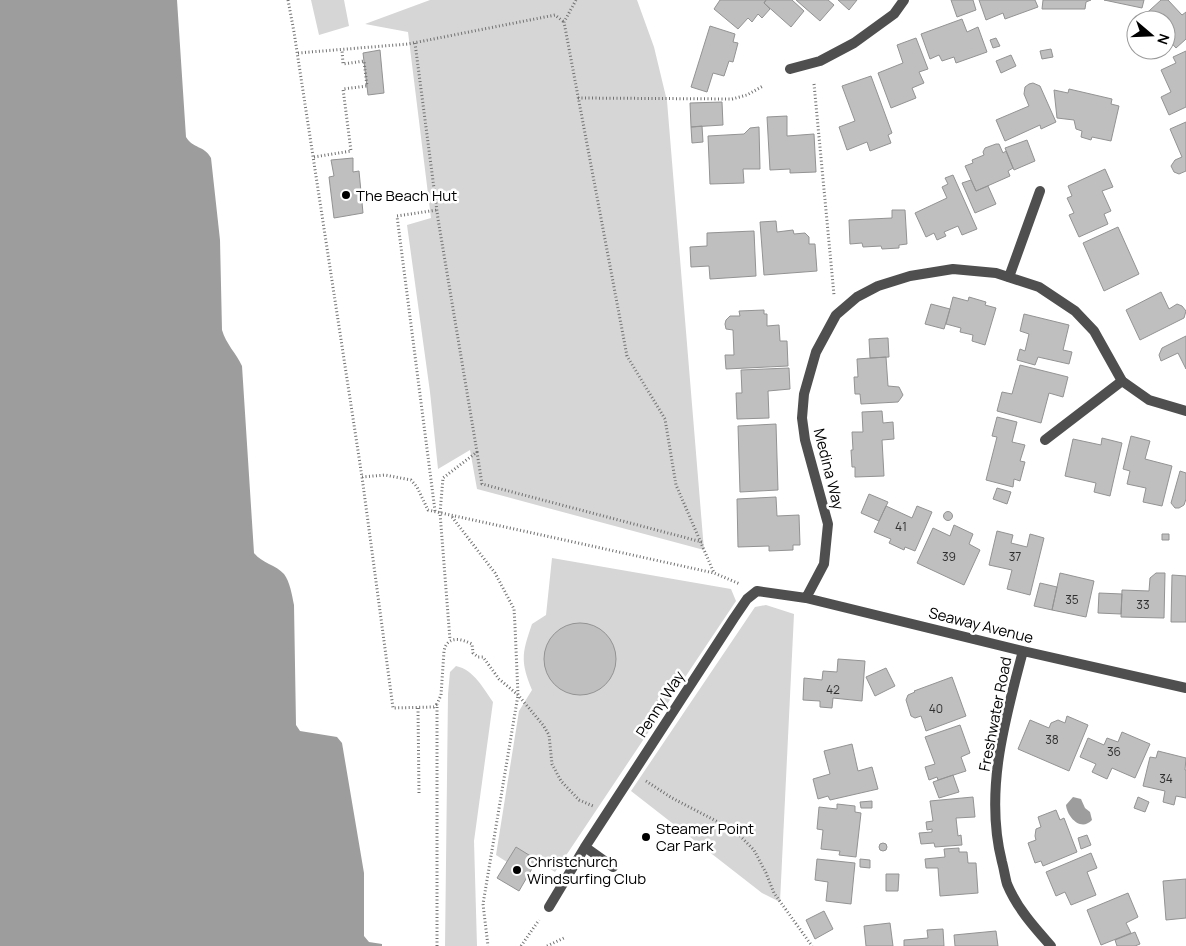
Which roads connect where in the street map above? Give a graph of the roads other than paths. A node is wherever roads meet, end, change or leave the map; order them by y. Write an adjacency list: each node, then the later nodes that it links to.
1 (904, 0): 2 (street)
2 (790, 69)
3 (1040, 191): 4 (street)
4 (1008, 277): 5 (street, Medina Way); 9 (street, Medina Way)
5 (1122, 381): 6 (street, Medina Way); 7 (street)
6 (1186, 411)
7 (1045, 440)
8 (757, 591): 9 (street, Seaway Avenue); 12 (street, Penny Way)
9 (806, 598): 10 (street, Seaway Avenue)
10 (1023, 651): 11 (street, Seaway Avenue); 15 (street, Freshwater Road)
11 (1186, 688)
12 (585, 847): 13 (street); 14 (street, Penny Way)
13 (613, 867)
14 (549, 907)
15 (1051, 946)

